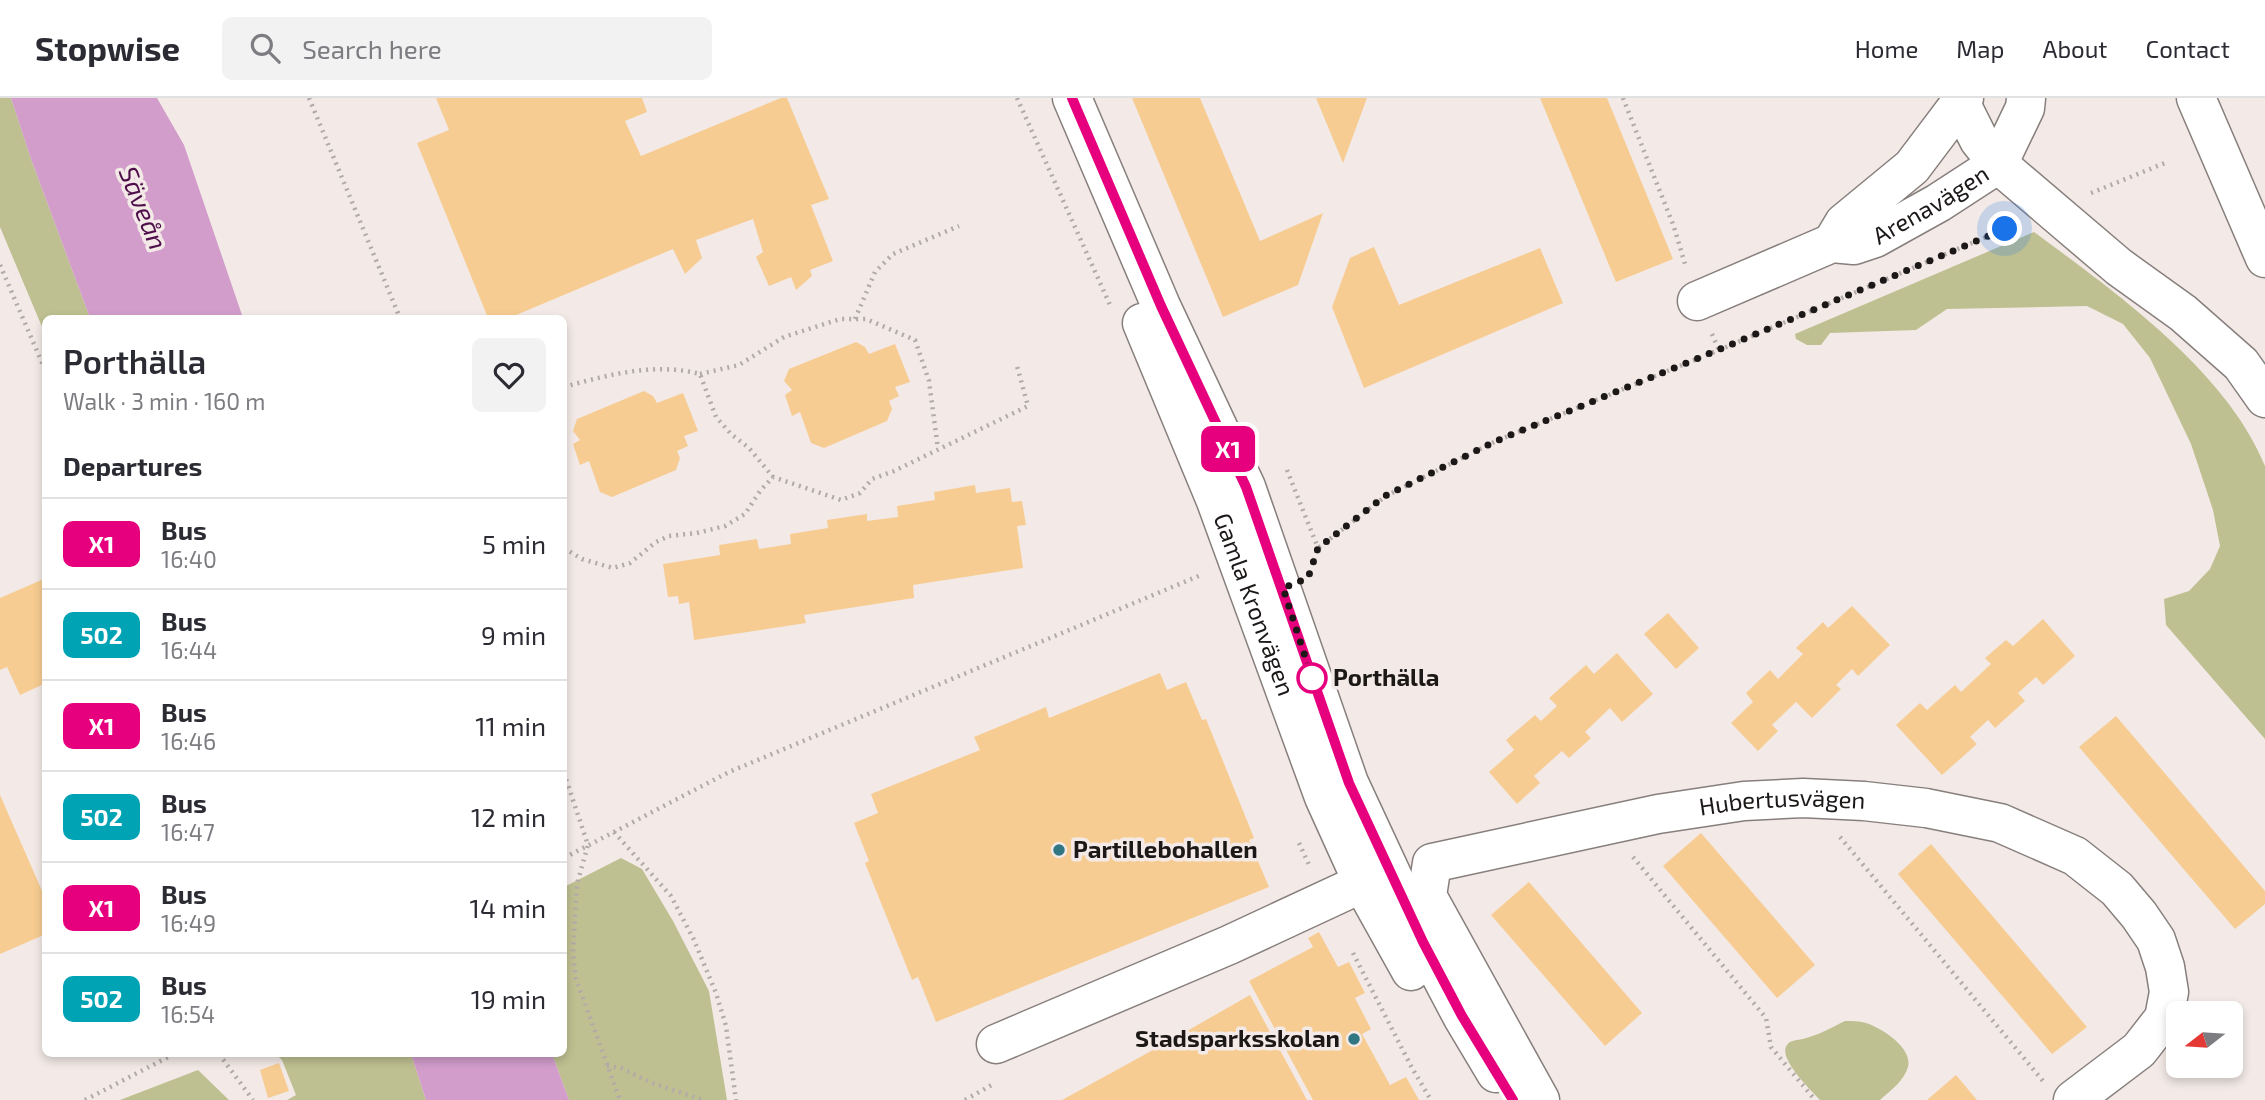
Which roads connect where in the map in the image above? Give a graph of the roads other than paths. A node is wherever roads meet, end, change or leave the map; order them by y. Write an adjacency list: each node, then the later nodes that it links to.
1 (1047, 98): 11 (main road, Gamla Kronvägen)
2 (1072, 98): 11 (main road, Gamla Kronvägen)
3 (2026, 98): 6 (main road, Arenavägen)
4 (2196, 98): 8 (main road)
5 (1963, 101): 6 (main road); 7 (main road, Arenavägen)
6 (1998, 164): 7 (main road, Arenavägen); 10 (main road)
7 (1832, 243): 9 (main road, Arenavägen)
8 (2265, 258)
9 (1693, 287)
10 (2265, 398)
11 (1376, 876): 12 (main road); 14 (main road, Gamla Kronvägen); 15 (main road, Gamla Kronvägen)
12 (996, 1044)
13 (2061, 1095): 16 (main road, Hubertusvägen)
14 (1483, 1100)
15 (1513, 1100)
16 (1540, 1100)

